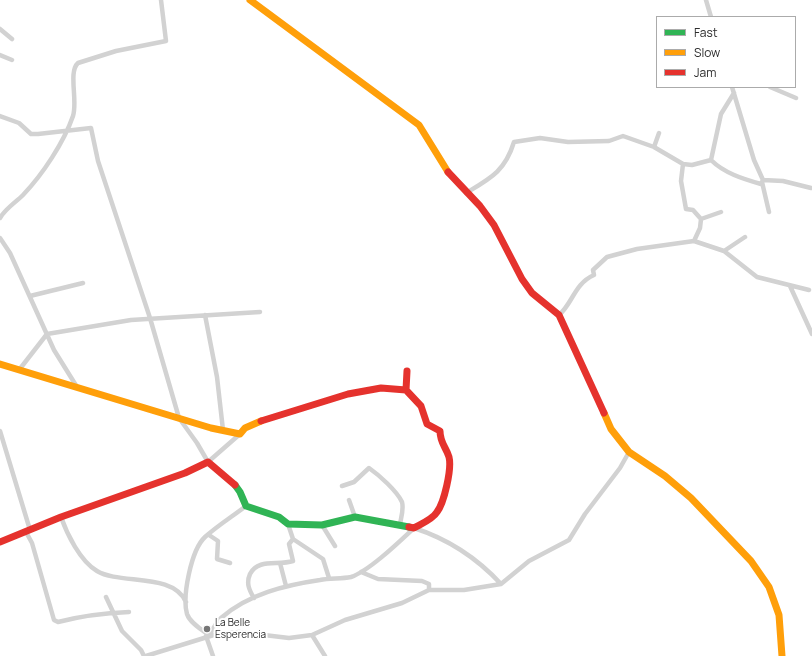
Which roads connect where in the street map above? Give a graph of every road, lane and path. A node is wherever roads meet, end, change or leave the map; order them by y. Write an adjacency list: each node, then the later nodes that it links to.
1 (161, 0): 14 (street)
2 (250, 0): 21 (street)
3 (706, 0): 4 (street)
4 (711, 16)
5 (0, 29): 6 (street)
6 (12, 39)
7 (0, 55): 8 (street)
8 (12, 60)
9 (732, 88): 11 (street)
10 (772, 88): 12 (street)
11 (734, 93): 17 (street); 19 (street)
12 (796, 98)
13 (0, 116): 14 (street)
14 (66, 131): 24 (street); 37 (street)
15 (659, 133): 16 (street)
16 (654, 147): 18 (street); 21 (street)
17 (711, 160): 18 (street); 19 (street)
18 (683, 164): 25 (street)
19 (763, 181): 20 (street); 23 (street)
20 (811, 188)
21 (466, 193): 35 (street)
22 (721, 212): 25 (street)
23 (769, 212)
24 (0, 218)
25 (701, 219): 28 (street)
26 (746, 237): 29 (street)
27 (0, 238): 33 (street)
28 (694, 241): 29 (street); 35 (street)
29 (724, 251): 31 (street)
30 (83, 283): 33 (street)
31 (790, 286): 32 (street); 39 (street)
32 (808, 290)
33 (30, 296): 38 (street)
34 (260, 312): 36 (street)
35 (561, 313): 49 (street)
36 (205, 315): 37 (street); 46 (street)
37 (150, 318): 38 (street); 45 (street)
38 (47, 334): 41 (street); 43 (street)
39 (812, 334)
40 (0, 364): 41 (street)
41 (19, 370): 43 (street)
42 (407, 371): 44 (street)
43 (77, 387): 45 (street)
44 (406, 390): 48 (street); 59 (street)
45 (179, 418): 46 (street); 50 (street)
46 (223, 430): 48 (street)
47 (0, 431): 60 (street)
48 (240, 434): 50 (street)
49 (629, 452): 69 (street); 82 (street)
50 (208, 462): 53 (street); 54 (street)
51 (342, 486): 58 (street)
52 (349, 500): 55 (street)
53 (246, 506): 56 (street); 61 (street)
54 (61, 517): 60 (street); 74 (street)
55 (355, 517): 57 (street); 58 (street)
56 (288, 524): 57 (street); 62 (street)
57 (322, 524): 64 (street)
58 (400, 524): 59 (street)
59 (414, 528): 67 (street); 69 (street)
60 (28, 531): 63 (street); 76 (street)
61 (209, 535): 65 (street); 74 (street)
62 (293, 539): 66 (street); 68 (street)
63 (0, 542)
64 (335, 546)
65 (230, 563)
66 (280, 563): 70 (street); 73 (street)
67 (361, 572): 68 (street); 71 (street)
68 (329, 578): 70 (street)
69 (501, 584): 71 (street)
70 (286, 586): 73 (street)
71 (429, 590): 77 (street)
72 (106, 597): 76 (street)
73 (254, 598): 78 (street)
74 (186, 602): 78 (street)
75 (129, 612): 76 (street)
76 (113, 613): 79 (street)
77 (312, 635): 78 (street); 81 (street)
78 (208, 636): 79 (street); 80 (street)
79 (145, 656)
80 (213, 656)
81 (325, 656)
82 (782, 656)

